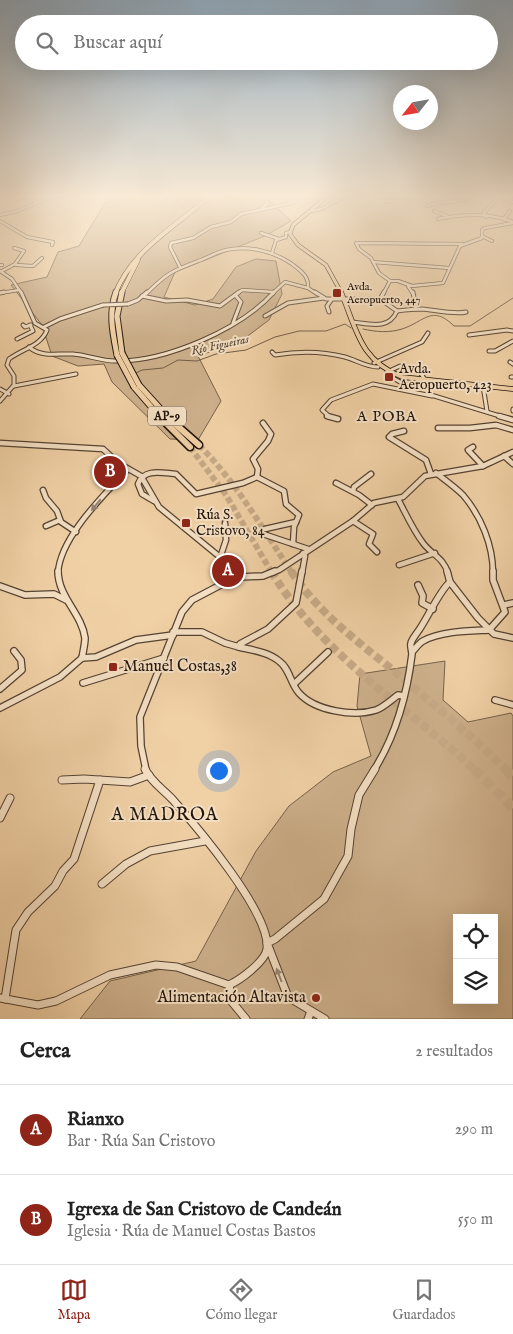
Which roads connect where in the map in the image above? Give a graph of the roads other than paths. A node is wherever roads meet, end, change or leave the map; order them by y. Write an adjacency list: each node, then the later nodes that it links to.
1 (151, 244): 48 (highway, AP-9)
2 (155, 244): 48 (highway, AP-9)
3 (171, 244): 14 (street)
4 (274, 244): 10 (street)
5 (298, 244): 28 (main road)
6 (358, 244): 12 (street)
7 (395, 244): 8 (street)
8 (462, 244): 15 (street)
9 (14, 248): 13 (street)
10 (272, 253): 14 (street); 19 (street)
11 (42, 258): 13 (street)
12 (373, 262): 15 (street); 17 (street)
13 (14, 265): 16 (street)
14 (180, 267): 23 (street)
15 (449, 268): 18 (street)
16 (1, 271): 20 (street)
17 (390, 281): 18 (street); 27 (street)
18 (408, 285): 29 (street)
19 (308, 288): 21 (street); 25 (street)
20 (19, 290): 22 (street); 35 (street)
21 (274, 292): 24 (street); 36 (street)
22 (0, 293)
23 (142, 296): 24 (street); 39 (street, bridge)
24 (236, 296): 36 (street)
25 (324, 298): 26 (street); 33 (street)
26 (332, 299): 28 (street); 31 (street)
27 (380, 299): 28 (street); 30 (street)
28 (343, 300): 34 (main road)
29 (416, 310): 30 (street); 32 (street)
30 (397, 311): 34 (street)
31 (329, 312)
32 (466, 312)
33 (265, 316)
34 (353, 322): 49 (main road)
35 (35, 323): 38 (street); 39 (street)
36 (233, 324): 45 (street)
37 (23, 325): 38 (street)
38 (30, 325): 43 (street)
39 (44, 327): 45 (street)
40 (513, 331): 42 (street)
41 (428, 333): 49 (street)
42 (469, 335)
43 (17, 340)
44 (513, 341): 46 (street)
45 (29, 347): 57 (street)
46 (489, 351)
47 (272, 352): 51 (street)
48 (119, 354): 58 (highway, AP-9, bridge)
49 (374, 363): 51 (main road)
50 (400, 366): 53 (street)
51 (378, 367): 53 (main road)
52 (419, 370): 56 (street)
53 (387, 372): 55 (main road)
54 (76, 374): 57 (street)
55 (394, 375): 56 (main road); 63 (street)
56 (426, 381): 59 (main road)
57 (14, 386): 62 (street)
58 (136, 386): 73 (highway, AP-9); 74 (highway, AP-9)
59 (483, 386): 61 (main road); 65 (street)
60 (0, 389): 62 (street)
61 (513, 389)
62 (8, 394): 64 (street)
63 (432, 396): 65 (street); 66 (street)
64 (0, 401)
65 (487, 412): 67 (street)
66 (338, 419)
67 (513, 420)
68 (263, 424): 84 (street)
69 (438, 428): 70 (street)
70 (513, 430)
71 (404, 431): 82 (street)
72 (0, 443): 80 (street)
73 (199, 445)
74 (190, 447)
75 (473, 447): 79 (street)
76 (513, 452): 77 (street)
77 (504, 456): 78 (street); 79 (street)
78 (513, 464)
79 (483, 466): 82 (street)
80 (128, 469): 83 (street); 96 (street, one-way to 96)
81 (371, 474): 87 (street)
82 (434, 474): 88 (street); 109 (street)
83 (143, 477): 84 (street); 89 (street); 89 (street)
84 (257, 478): 94 (street)
85 (336, 483): 87 (street)
86 (43, 490): 91 (street)
87 (352, 491): 90 (street)
88 (398, 499): 90 (street); 100 (street)
89 (155, 502): 101 (street)
90 (372, 504): 92 (street)
91 (60, 520): 95 (street); 96 (street)
92 (353, 521): 98 (street); 99 (street)
93 (225, 522): 101 (street)
94 (296, 522): 97 (street); 97 (street)
95 (46, 526)
96 (76, 532): 107 (street)
97 (293, 544): 98 (street)
98 (306, 551): 103 (street); 114 (street)
99 (377, 552)
100 (435, 553): 102 (street); 104 (street)
101 (220, 558): 103 (street)
102 (399, 565)
103 (240, 577): 112 (street)
104 (450, 582): 110 (street); 111 (street)
105 (418, 585): 110 (street)
106 (0, 586): 107 (street)
107 (66, 600): 118 (street)
108 (513, 604): 109 (street)
109 (504, 605): 111 (street)
110 (433, 609): 117 (street)
111 (489, 630): 113 (street); 117 (street)
112 (173, 633): 114 (street); 118 (street); 119 (street)
113 (513, 638)
114 (239, 647): 121 (street)
115 (14, 651): 122 (street)
116 (328, 652): 121 (street)
117 (412, 652): 123 (street)
118 (82, 658): 126 (street)
119 (164, 658): 120 (street); 127 (street)
120 (83, 683)
121 (294, 684): 123 (street)
122 (0, 689)
123 (404, 696): 134 (street)
124 (495, 700): 125 (street)
125 (513, 705)
126 (0, 708)
127 (149, 775): 129 (street); 132 (street)
128 (62, 780): 129 (street)
129 (100, 780): 136 (street)
130 (10, 798): 131 (street)
131 (0, 818)
132 (205, 841): 133 (street); 134 (street)
133 (102, 884)
134 (267, 942): 135 (street); 137 (street, one-way to 134)
135 (229, 985): 136 (street); 138 (street)
136 (3, 999)
137 (309, 1015): 139 (street)
138 (244, 1019)
139 (325, 1019)

